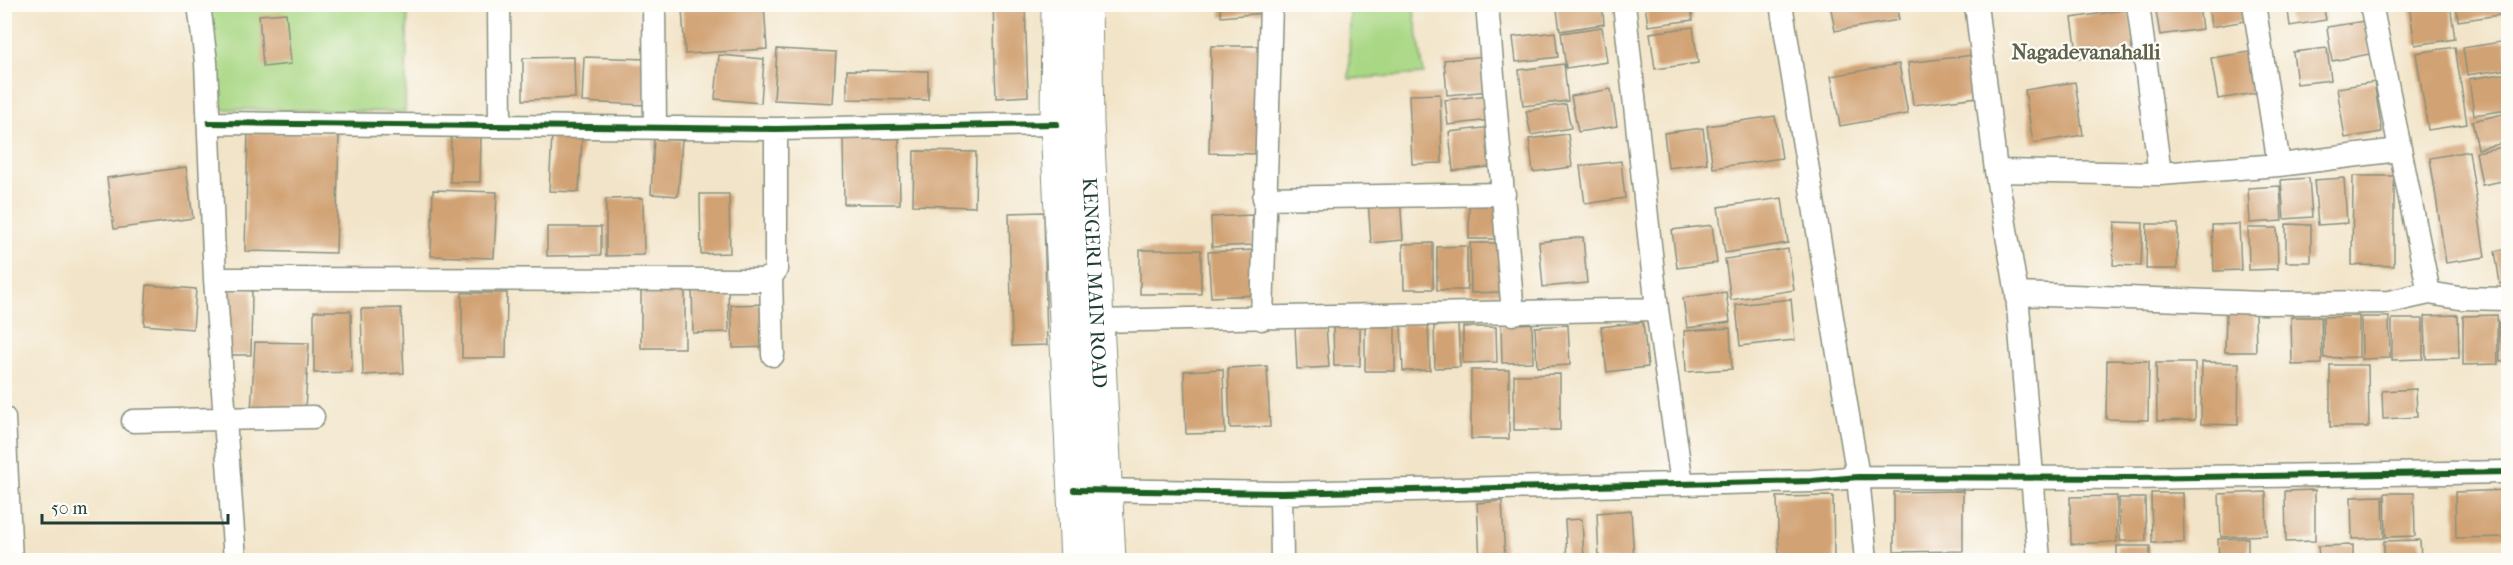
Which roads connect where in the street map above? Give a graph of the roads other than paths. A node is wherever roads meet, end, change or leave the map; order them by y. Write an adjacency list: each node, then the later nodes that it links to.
1 (199, 4): 14 (street)
2 (499, 4): 15 (street)
3 (654, 4): 17 (street)
4 (1058, 4): 16 (main road, KENGERI MAIN ROAD)
5 (1085, 4): 33 (main road, KENGERI MAIN ROAD)
6 (1271, 4): 24 (street)
7 (1486, 4): 23 (street)
8 (1624, 4): 30 (street)
9 (1781, 4): 40 (street)
10 (1976, 4): 21 (street)
11 (2138, 4): 22 (street)
12 (2254, 4): 20 (street)
13 (2371, 4): 19 (street)
14 (209, 123): 15 (street); 26 (street)
15 (500, 124): 17 (street)
16 (1057, 124): 18 (street); 43 (main road, KENGERI MAIN ROAD)
17 (655, 127): 18 (street)
18 (776, 129): 25 (street)
19 (2398, 150): 20 (street); 27 (street)
20 (2279, 165): 22 (street)
21 (1996, 171): 22 (street); 28 (street)
22 (2160, 174)
23 (1504, 194): 24 (street); 31 (street)
24 (1264, 198): 32 (street)
25 (771, 278): 26 (street); 34 (street)
26 (215, 279): 38 (street)
27 (2429, 293): 28 (street); 29 (street)
28 (2017, 294): 41 (street)
29 (2508, 299)
30 (1657, 309): 31 (street); 42 (street)
31 (1512, 314): 32 (street)
32 (1262, 319): 33 (street)
33 (1097, 321): 43 (main road, KENGERI MAIN ROAD)
34 (773, 355)
35 (314, 417): 38 (street)
36 (4, 418): 45 (street)
37 (133, 421): 38 (street)
38 (225, 421): 46 (street)
39 (2508, 472): 41 (street)
40 (1858, 477): 41 (street); 42 (street); 50 (street)
41 (2032, 477): 51 (street)
42 (1682, 484): 44 (street)
43 (1089, 490): 44 (street); 47 (main road, KENGERI MAIN ROAD); 48 (main road, KENGERI MAIN ROAD)
44 (1281, 493): 49 (street)
45 (11, 561)
46 (234, 561)
47 (1077, 561)
48 (1109, 561)
49 (1282, 561)
50 (1866, 561)
51 (2039, 561)

